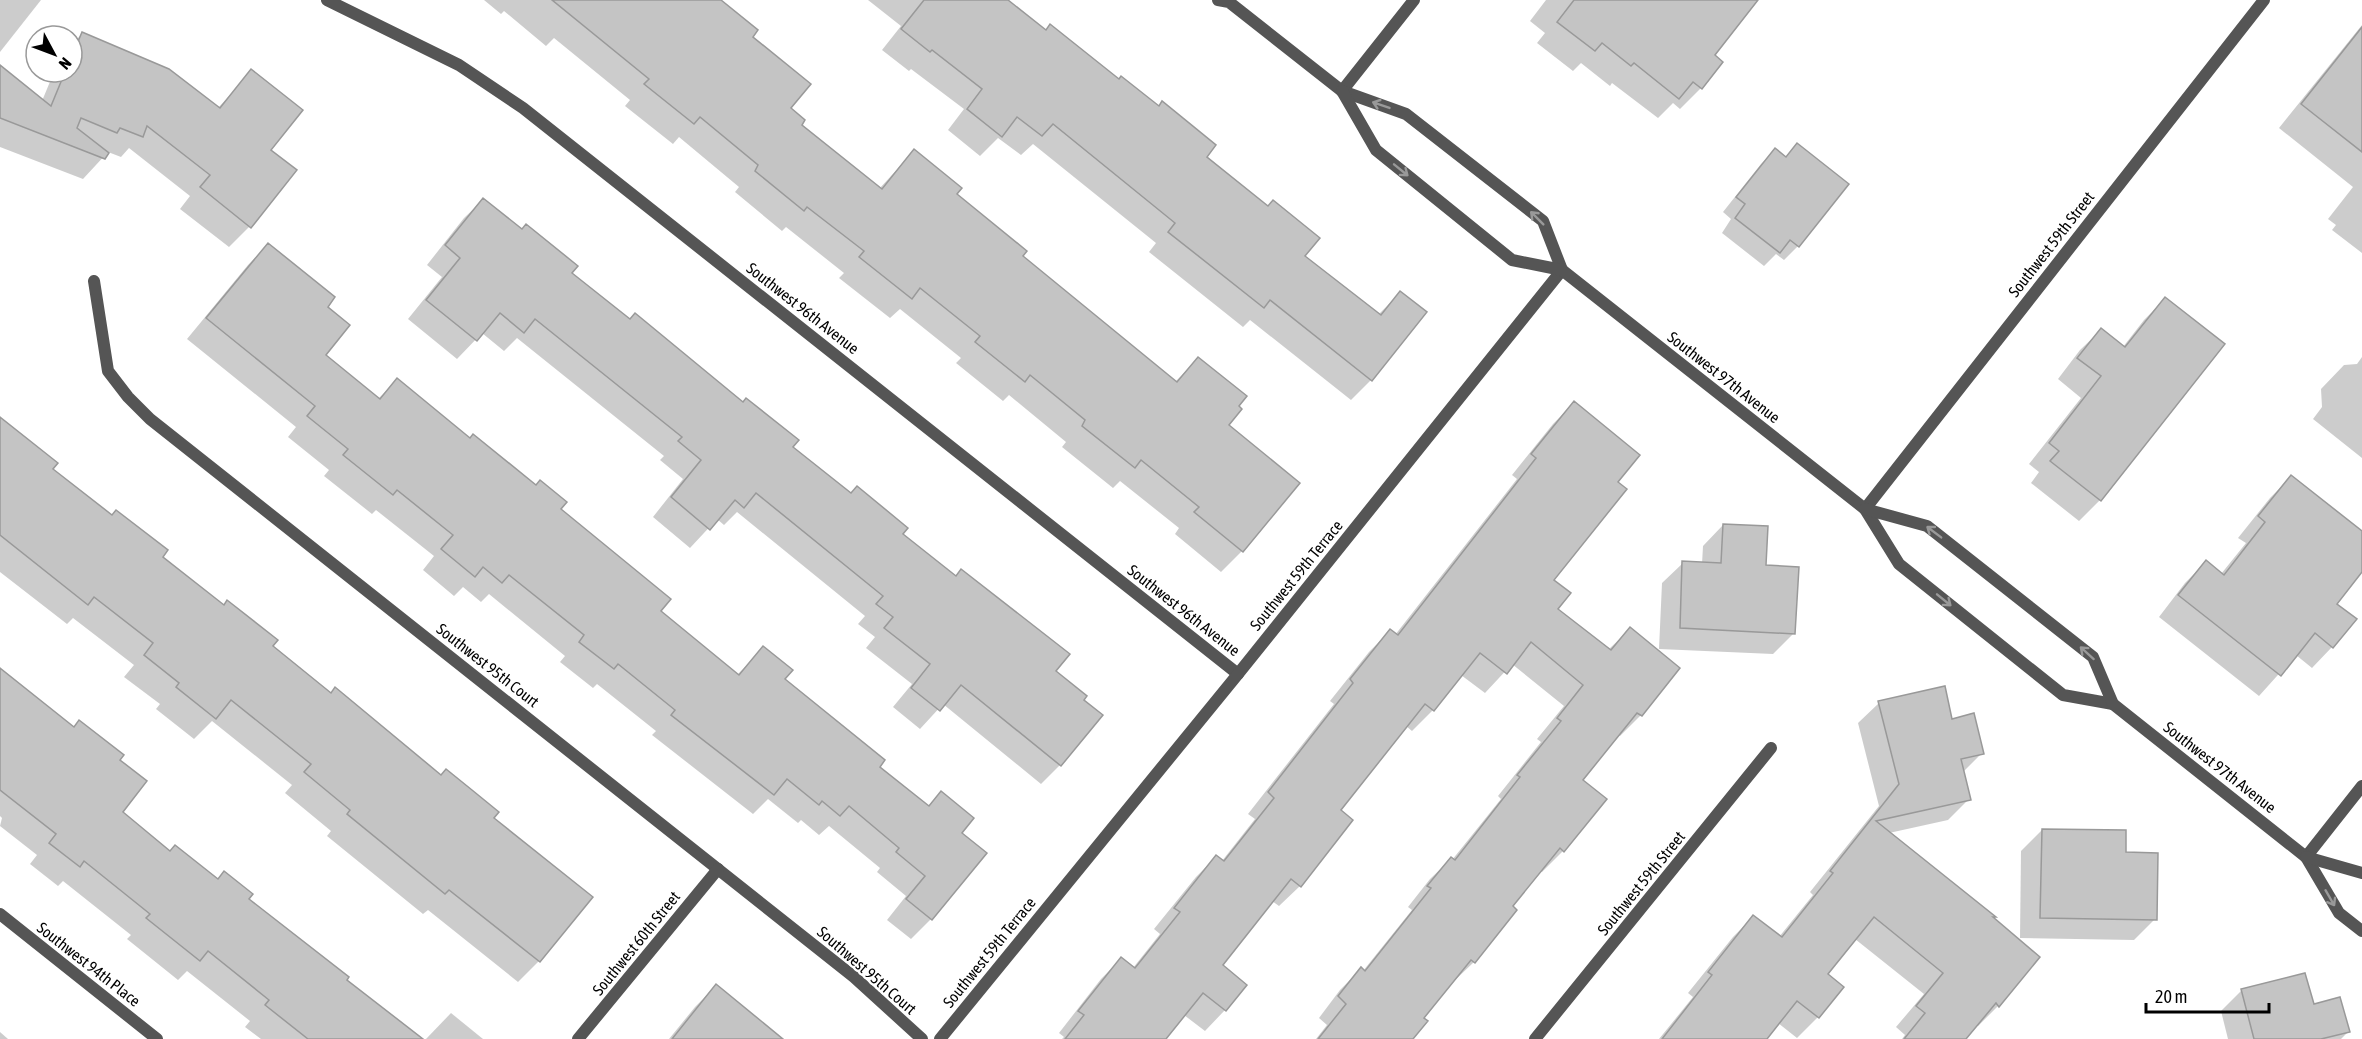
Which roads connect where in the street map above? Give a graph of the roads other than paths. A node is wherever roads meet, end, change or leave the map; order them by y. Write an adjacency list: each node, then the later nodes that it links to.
1 (327, 0): 9 (street, Southwest 96th Avenue)
2 (1414, 0): 5 (street)
3 (2264, 0): 8 (street, Southwest 59th Street)
4 (1225, 1): 5 (street, Southwest 97th Avenue)
5 (1342, 91): 6 (street, Southwest 97th Avenue, one-way to 6); 6 (street, Southwest 97th Avenue, one-way to 5)
6 (1562, 270): 8 (street, Southwest 97th Avenue); 9 (street, Southwest 59th Terrace)
7 (94, 282): 14 (street, Southwest 95th Court)
8 (1865, 509): 10 (street, Southwest 97th Avenue, one-way to 10); 10 (street, Southwest 97th Avenue, one-way to 8)
9 (1238, 674): 21 (street, Southwest 59th Terrace)
10 (2113, 704): 13 (street, Southwest 97th Avenue)
11 (1771, 748): 22 (street, Southwest 59th Street)
12 (2362, 786): 13 (street)
13 (2306, 857): 15 (street, Southwest 97th Avenue); 17 (street, Southwest 97th Avenue, one-way to 17)
14 (718, 868): 19 (street, Southwest 60th Street); 20 (street, Southwest 95th Court)
15 (2362, 873)
16 (0, 914): 18 (street, Southwest 94th Place)
17 (2362, 931)
18 (157, 1039)
19 (578, 1039)
20 (922, 1039)
21 (940, 1039)
22 (1535, 1039)

